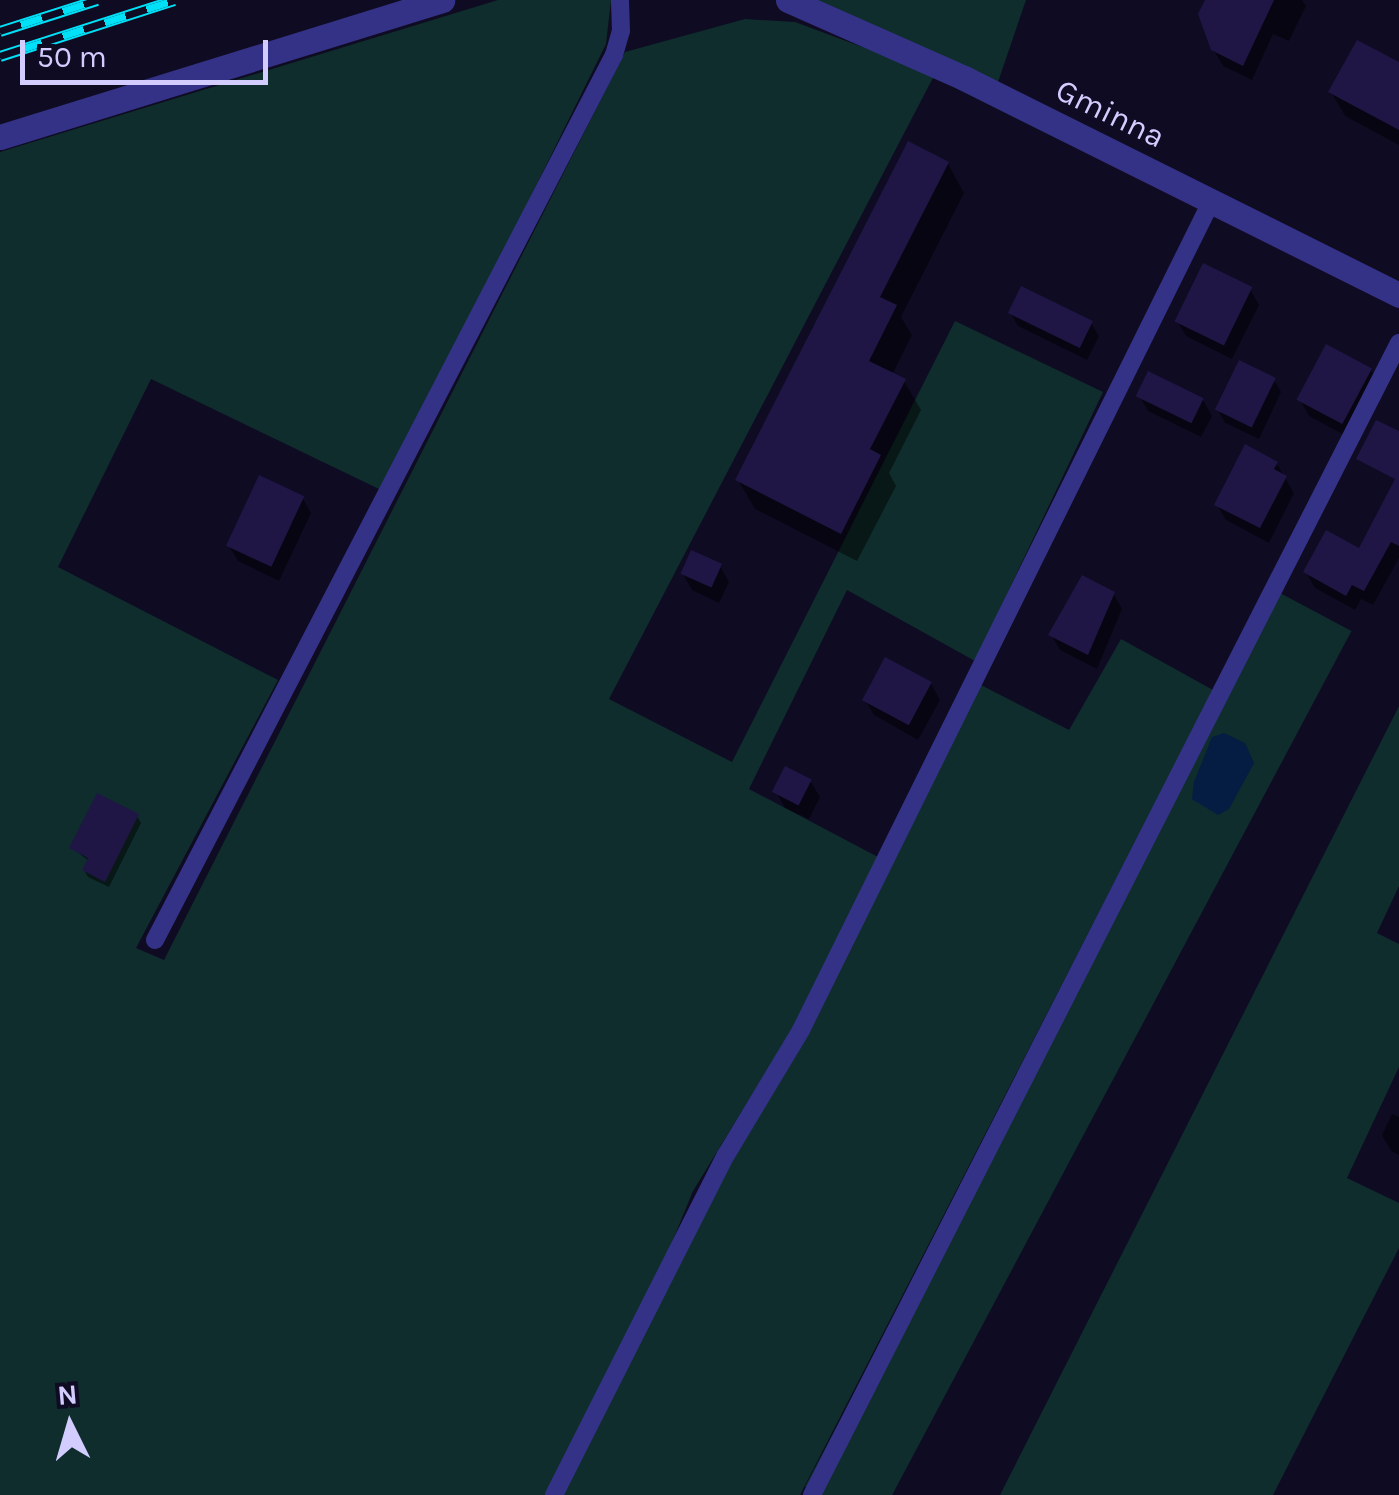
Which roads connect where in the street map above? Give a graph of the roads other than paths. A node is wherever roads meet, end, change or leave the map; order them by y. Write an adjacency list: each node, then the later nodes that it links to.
1 (442, 0): 4 (street)
2 (620, 0): 8 (lane)
3 (788, 0): 5 (street, Gminna)
4 (0, 136)
5 (1212, 200): 6 (street, Gminna); 9 (lane)
6 (1399, 294)
7 (1399, 343): 10 (lane)
8 (155, 940)
9 (554, 1495)
10 (812, 1495)

